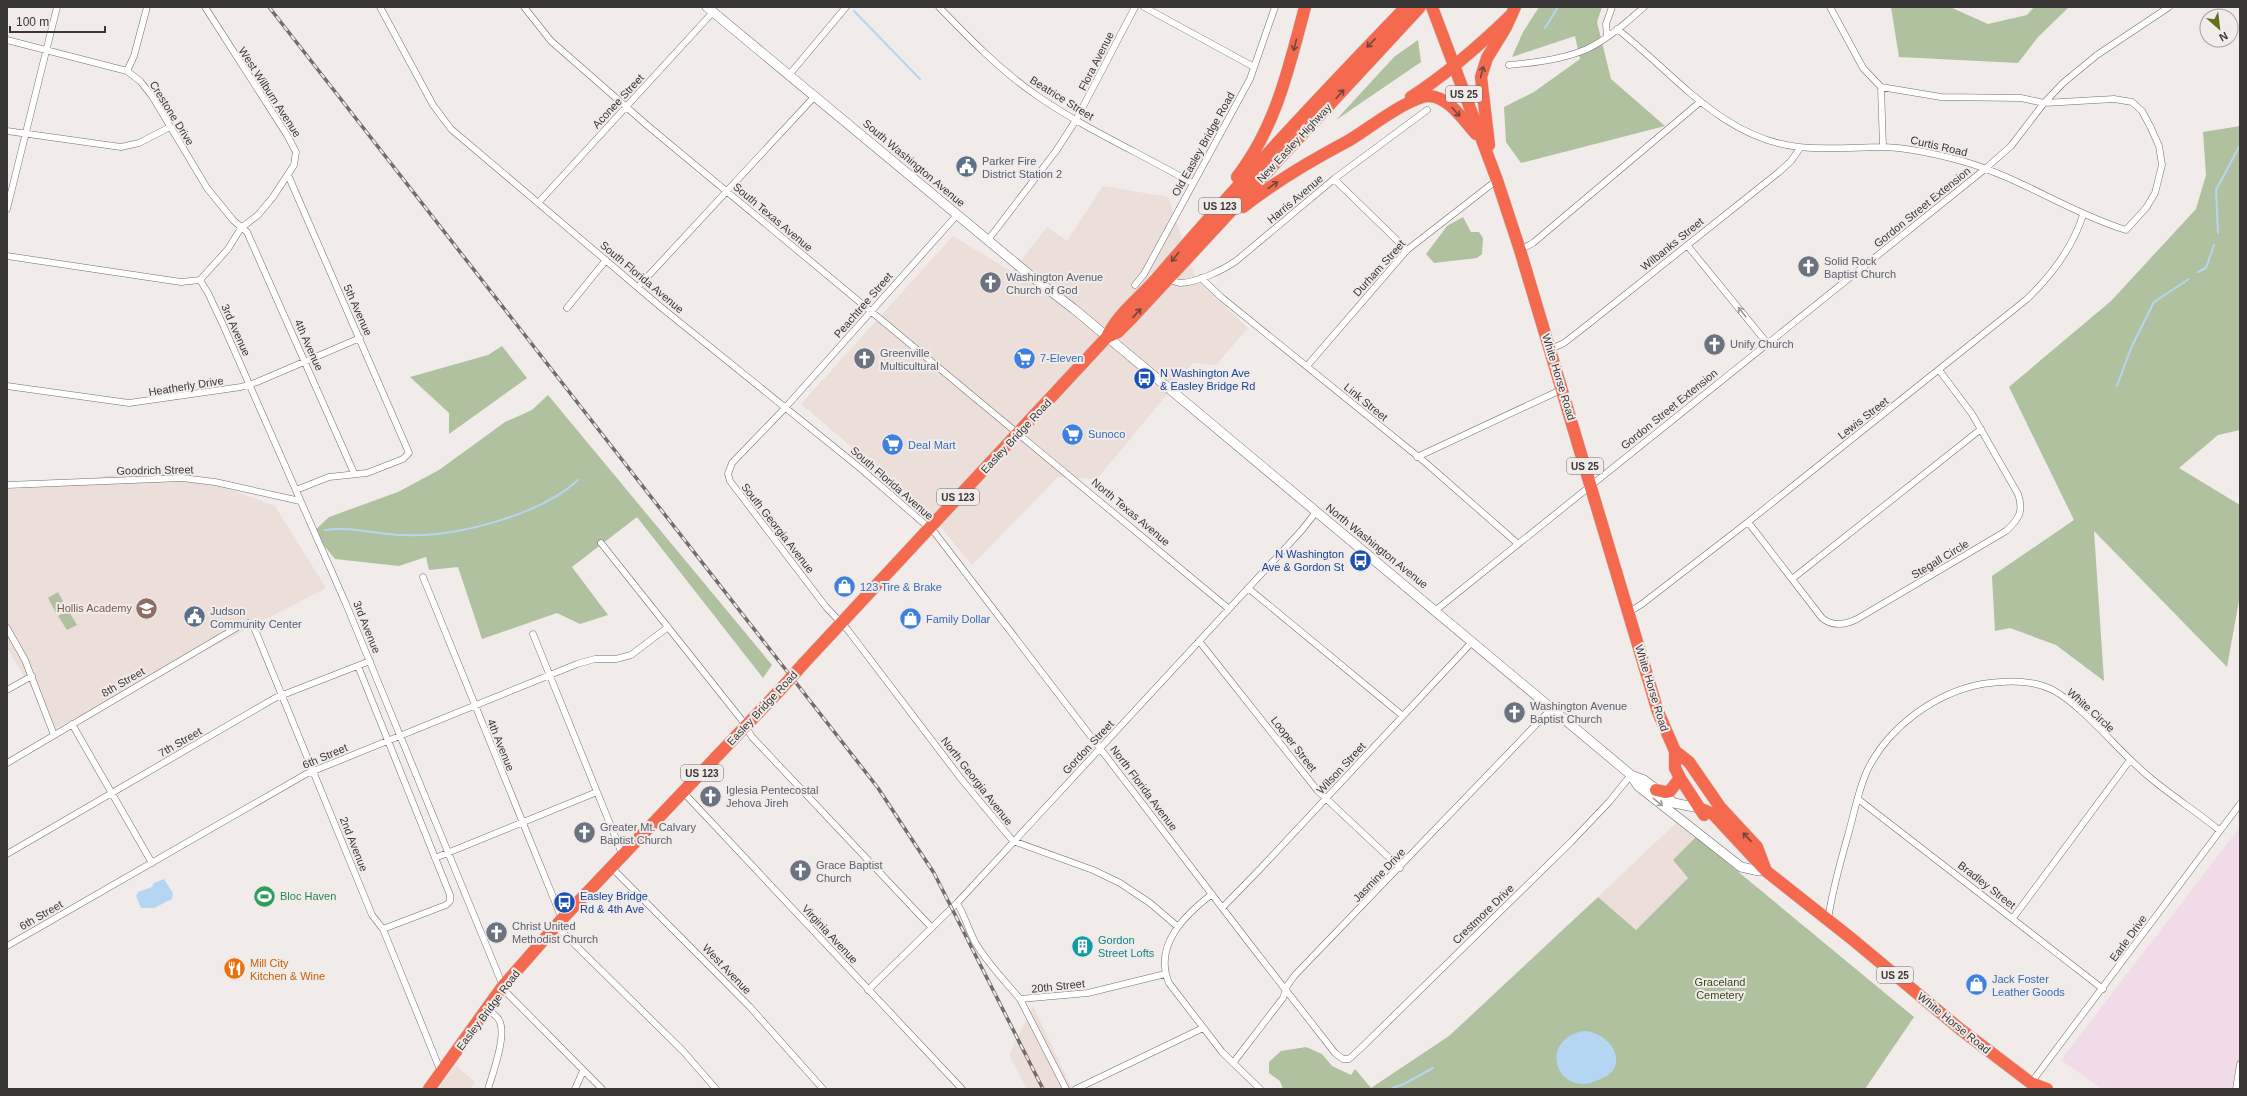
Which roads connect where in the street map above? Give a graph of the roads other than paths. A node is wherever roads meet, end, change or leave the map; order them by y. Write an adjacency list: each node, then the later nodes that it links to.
1 (57, 7): 24 (street)
2 (147, 7): 28 (street)
3 (205, 7): 46 (street, West Wilburn Avenue)
4 (380, 7): 51 (street, South Florida Avenue)
5 (524, 7): 34 (street, South Texas Avenue)
6 (846, 7): 29 (street)
7 (939, 7): 36 (street, Beatrice Street)
8 (1135, 7): 36 (street, Flora Avenue)
9 (1144, 7): 27 (street)
10 (1275, 7): 27 (street, Old Easley Bridge Road)
11 (1305, 7): 57 (highway, one-way to 57)
12 (1420, 7): 20 (highway, New Easley Highway / US 123)
13 (1432, 7): 26 (highway, White Horse Road / US 25)
14 (1612, 7): 22 (street)
15 (1644, 7): 21 (street)
16 (1830, 7): 30 (street)
17 (2169, 7): 33 (street, Gordon Street Extension)
18 (710, 9): 29 (main road, South Washington Avenue); 34 (street, Aconee Street)
19 (1513, 11): 26 (highway); 44 (highway, one-way to 19)
20 (1402, 15): 56 (highway, New Easley Highway / US 123, one-way to 20); 57 (highway, New Easley Highway / US 123, one-way to 57)
21 (1617, 29): 22 (street); 32 (street, Curtis Road)
22 (1607, 36): 25 (street)
23 (7, 40): 24 (street, Crestone Drive)
24 (45, 50): 28 (street, Crestone Drive); 39 (street)
25 (1509, 65)
26 (1454, 66): 40 (highway, White Horse Road / US 25); 41 (highway)
27 (1254, 67): 49 (street, Old Easley Bridge Road)
28 (127, 71): 37 (street, Crestone Drive)
29 (789, 75): 31 (main road, South Washington Avenue)
30 (1881, 87): 33 (street); 42 (street)
31 (814, 96): 50 (street); 53 (main road, South Washington Avenue)
32 (1700, 102): 43 (street, Curtis Road); 61 (street)
33 (2044, 103): 45 (street, Gordon Street Extension); 54 (street, Curtis Road)
34 (626, 107): 50 (street, South Texas Avenue); 51 (street, Aconee Street)
35 (1427, 110): 47 (street, Harris Avenue)
36 (1076, 120): 49 (street, Beatrice Street); 58 (street, Flora Avenue)
37 (170, 127): 39 (street); 55 (street, Crestone Drive)
38 (7, 131): 39 (street)
39 (25, 134): 52 (street)
40 (1481, 139): 41 (highway, one-way to 40); 44 (highway, White Horse Road / US 25)
41 (1338, 145): 56 (highway, one-way to 41)
42 (1883, 147): 43 (street, Curtis Road); 45 (street, Curtis Road)
43 (1800, 148): 59 (street, Wilbanks Street)
44 (1492, 166): 48 (highway, White Horse Road / US 25)
45 (1985, 169): 54 (street, Curtis Road); 73 (street, Gordon Street Extension)
46 (288, 176): 55 (street, West Wilburn Avenue); 72 (street, 5th Avenue)
47 (1334, 179): 60 (street); 64 (street, Harris Avenue)
48 (1497, 180): 60 (street, Durham Street); 61 (highway, White Horse Road / US 25)
49 (1192, 183): 67 (street, Old Easley Bridge Road)
50 (727, 191): 68 (street); 70 (street, South Texas Avenue)
51 (538, 203): 63 (street, South Florida Avenue)
52 (7, 209)
53 (957, 215): 58 (main road, South Washington Avenue); 70 (street, Peachtree Street)
54 (2083, 215): 77 (street, Lewis Street)
55 (241, 228): 66 (street, West Wilburn Avenue); 75 (street, 4th Avenue)
56 (1210, 236): 65 (highway, New Easley Highway / US 123)
57 (1191, 237): 65 (highway, New Easley Highway / US 123, one-way to 65)
58 (988, 240): 71 (main road, South Washington Avenue)
59 (1687, 245): 73 (street, one-way to 59); 74 (street, Wilbanks Street)
60 (1407, 250): 76 (street, Durham Street)
61 (1520, 250): 74 (highway, White Horse Road / US 25)
62 (7, 256): 66 (street)
63 (606, 260): 68 (street, South Florida Avenue); 69 (street)
64 (1201, 278): 65 (street, Harris Avenue); 76 (street, Link Street)
65 (1162, 279): 71 (highway, Easley Bridge Road / US 123)
66 (200, 280): 78 (street, 3rd Avenue)
67 (1135, 285)
68 (638, 287): 81 (street, South Florida Avenue)
69 (567, 308)
70 (871, 311): 81 (street, Peachtree Street); 83 (street, South Texas Avenue)
71 (1107, 337): 83 (highway, Easley Bridge Road / US 123); 90 (main road, North Washington Avenue)
72 (360, 338): 75 (street, Heatherly Drive); 85 (street, 5th Avenue)
73 (1767, 343): 87 (street, Gordon Street Extension)
74 (1551, 349): 80 (highway, White Horse Road / US 25)
75 (305, 362): 78 (street, Heatherly Drive); 85 (street, 4th Avenue)
76 (1306, 366): 84 (street, Link Street)
77 (1939, 370): 82 (street, Stegall Circle); 91 (street, Lewis Street)
78 (249, 385): 79 (street, Heatherly Drive); 88 (street, 3rd Avenue)
79 (7, 386)
80 (1563, 389): 84 (street); 87 (highway, White Horse Road / US 25)
81 (785, 408): 92 (street, South Florida Avenue); 102 (street, South Georgia Avenue)
82 (1980, 429): 96 (street); 96 (street, Stegall Circle)
83 (1019, 432): 92 (highway, Easley Bridge Road / US 123); 98 (street, North Texas Avenue)
84 (1417, 457): 94 (street, Link Street)
85 (354, 474): 88 (street)
86 (7, 486): 89 (street, Goodrich Street)
87 (1591, 486): 94 (street, Gordon Street Extension); 100 (highway, White Horse Road / US 25)
88 (296, 490): 89 (street, 3rd Avenue)
89 (300, 501): 108 (street, 3rd Avenue)
90 (1316, 512): 97 (street, Gordon Street); 99 (main road, North Washington Avenue)
91 (1748, 522): 96 (street, Stegall Circle); 100 (street, Lewis Street)
92 (930, 528): 102 (highway, Easley Bridge Road / US 123); 122 (street, North Florida Avenue)
93 (601, 542): 103 (street)
94 (1517, 543): 99 (street, Gordon Street Extension)
95 (423, 578): 114 (street, 4th Avenue)
96 (1792, 579)
97 (1248, 588): 98 (street, Gordon Street); 116 (street)
98 (1229, 609): 106 (street, Gordon Street)
99 (1436, 610): 107 (main road, North Washington Avenue)
100 (1629, 612): 123 (highway, White Horse Road / US 25)
101 (250, 623): 113 (street, 2nd Avenue); 117 (street, 8th Street)
102 (841, 624): 118 (highway, Easley Bridge Road / US 123, bridge); 139 (street, North Georgia Avenue)
103 (668, 627): 110 (street, 6th Street); 118 (street)
104 (7, 628): 111 (street)
105 (532, 634): 110 (street)
106 (1199, 641): 122 (street, Gordon Street); 133 (street, Looper Street)
107 (1472, 642): 115 (main road, North Washington Avenue); 116 (street, Wilson Street)
108 (370, 661): 109 (street, 7th Street); 120 (street, 3rd Avenue)
109 (358, 666): 113 (street, 7th Street); 121 (street)
110 (549, 674): 114 (street, 6th Street); 130 (street)
111 (32, 676): 112 (street); 119 (street)
112 (7, 690)
113 (283, 695): 126 (street, 2nd Avenue); 131 (street, 7th Street)
114 (474, 705): 120 (street, 6th Street); 137 (street, 4th Avenue)
115 (1551, 709): 127 (main road, North Washington Avenue); 146 (street, Jasmine Drive)
116 (1403, 716): 133 (street, Wilson Street)
117 (72, 724): 119 (street, 8th Street); 131 (street)
118 (746, 727): 132 (highway, Easley Bridge Road / US 123); 155 (street)
119 (54, 735): 125 (street, 8th Street)
120 (400, 736): 121 (street, 6th Street); 140 (street, 3rd Avenue)
121 (388, 741): 126 (street, 6th Street); 143 (street)
122 (1100, 747): 139 (street, Gordon Street); 148 (street, North Florida Avenue)
123 (1675, 751): 128 (highway, White Horse Road / US 25); 147 (highway, White Horse Road / US 25, one-way to 123)
124 (2130, 760): 134 (street, White Circle); 138 (street, White Circle); 151 (street)
125 (7, 763)
126 (314, 771): 144 (street, 6th Street); 156 (street, 2nd Avenue)
127 (1631, 775): 129 (main road, North Washington Avenue); 147 (main road, North Washington Avenue, one-way to 147); 166 (street, Crestmore Drive)
128 (1680, 778): 129 (highway); 136 (highway, White Horse Road / US 25)
129 (1656, 790): 136 (main road, North Washington Avenue)
130 (597, 792): 137 (street); 142 (street)
131 (111, 793): 141 (street, 7th Street); 144 (street)
132 (684, 793): 142 (highway, Easley Bridge Road / US 123); 161 (street, Virginia Avenue)
133 (1326, 798): 146 (street, Looper Street); 150 (street, Wilson Street)
134 (1858, 799): 151 (street, Bradley Street); 152 (street, White Circle)
135 (2240, 804): 138 (street, Earle Drive)
136 (1699, 808): 147 (highway)
137 (522, 823): 140 (street); 153 (street, 4th Avenue)
138 (2219, 830): 160 (street, Earle Drive)
139 (1013, 841): 149 (street, Gordon Street); 154 (street, North Georgia Avenue)
140 (448, 853): 143 (street); 159 (street, 3rd Avenue)
141 (7, 854)
142 (623, 856): 145 (highway, Easley Bridge Road / US 123)
143 (435, 858): 156 (street)
144 (152, 863): 157 (street, 6th Street)
145 (612, 868): 153 (highway, Easley Bridge Road / US 123); 177 (street, West Avenue)
146 (1400, 868): 162 (street, Jasmine Drive)
147 (1763, 871): 152 (highway, White Horse Road / US 25)
148 (1212, 894): 150 (street, North Florida Avenue); 154 (street)
149 (957, 903): 155 (street, Gordon Street); 163 (street, 20th Street)
150 (1223, 906): 162 (street, North Florida Avenue)
151 (2013, 918): 160 (street, Bradley Street)
152 (1828, 920): 171 (highway, White Horse Road / US 25)
153 (559, 922): 159 (highway, Easley Bridge Road / US 123); 176 (street)
154 (1177, 926): 158 (street)
155 (932, 928): 161 (street, Gordon Street)
156 (383, 929): 170 (street, 2nd Avenue)
157 (7, 946)
158 (1165, 974): 163 (street, 20th Street); 165 (street)
159 (503, 986): 164 (highway, Easley Bridge Road / US 123); 169 (street, 3rd Avenue)
160 (2102, 989): 171 (street, Earle Drive)
161 (868, 990): 178 (street, Virginia Avenue)
162 (1286, 990): 166 (street, North Florida Avenue); 167 (street, Jasmine Drive)
163 (1020, 999): 179 (street)
164 (487, 1009): 170 (highway, Easley Bridge Road / US 123); 173 (street)
165 (1203, 1028): 167 (street); 180 (street)
166 (1343, 1059)
167 (1233, 1063): 181 (street)
168 (2240, 1064): 183 (street)
169 (583, 1071): 174 (street); 175 (street, 3rd Avenue)
170 (441, 1072): 172 (highway, Easley Bridge Road / US 123)
171 (2033, 1086): 182 (highway, White Horse Road / US 25)
172 (429, 1089)
173 (488, 1089)
174 (575, 1089)
175 (602, 1089)
176 (716, 1089)
177 (824, 1089)
178 (962, 1089)
179 (1066, 1089)
180 (1076, 1089)
181 (1260, 1089)
182 (2047, 1089)
183 (2236, 1089)

